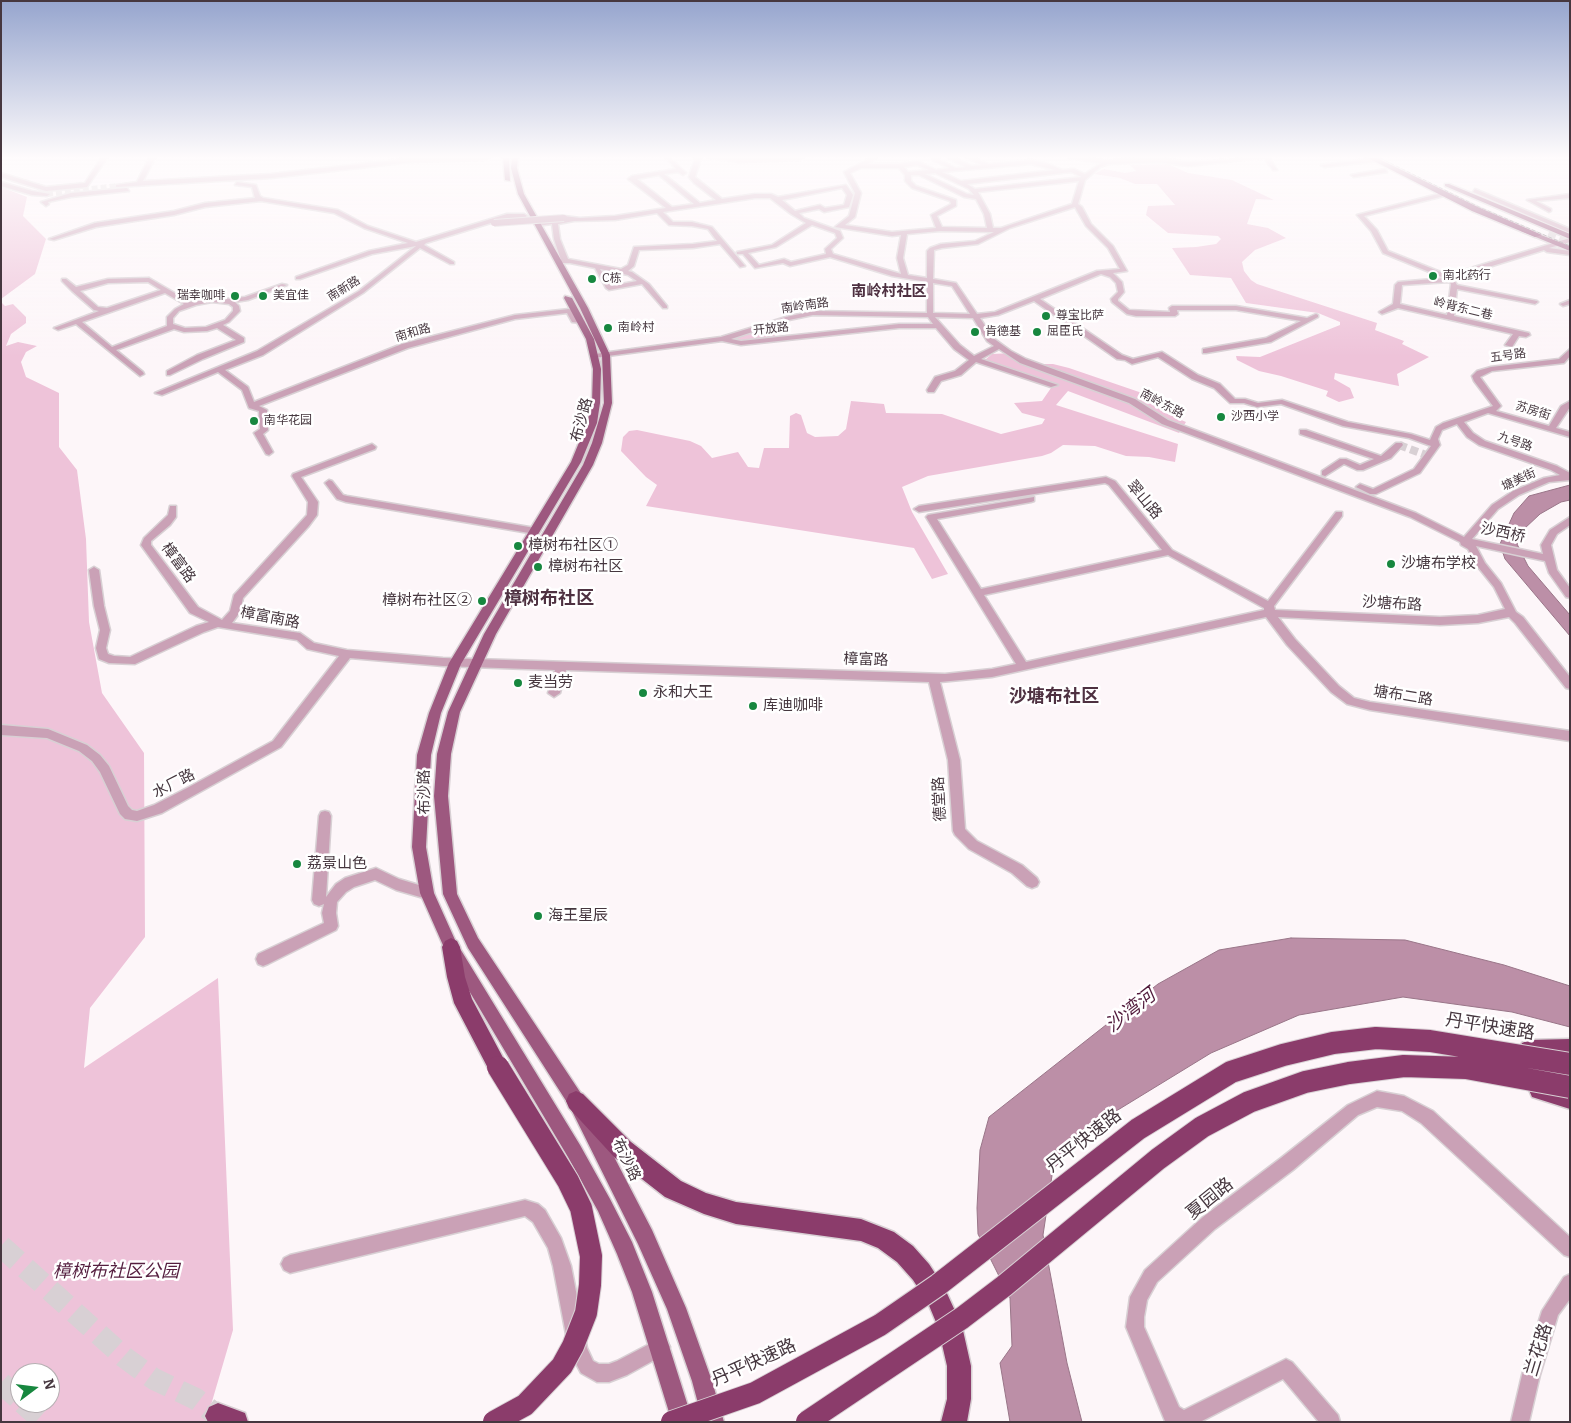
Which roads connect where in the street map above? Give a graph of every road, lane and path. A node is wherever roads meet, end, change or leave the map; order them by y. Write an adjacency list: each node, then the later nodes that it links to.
1 (94, 224): 32 (street)
2 (361, 224): 34 (street)
3 (481, 224): 34 (street)
4 (528, 224): 70 (main road, 布沙路)
5 (537, 224): 42 (main road, 布沙路)
6 (554, 224): 42 (street)
7 (695, 224): 33 (street)
8 (808, 224): 38 (street)
9 (817, 224): 22 (street)
10 (841, 224): 22 (street)
11 (861, 224): 23 (street)
12 (938, 224): 24 (street)
13 (989, 224): 25 (street)
14 (1018, 224): 26 (street)
15 (1090, 224): 47 (street, 南岭南路)
16 (1369, 224): 52 (street)
17 (1510, 224): 30 (main road)
18 (1511, 224): 30 (highway)
19 (1536, 224): 27 (highway)
20 (1547, 224): 31 (street)
21 (1557, 224): 31 (street)
22 (835, 228): 23 (street); 41 (street)
23 (866, 228): 28 (street)
24 (940, 229): 25 (street); 28 (street)
25 (990, 230): 26 (street)
26 (1001, 230): 51 (street)
27 (1549, 230): 29 (main road); 31 (street)
28 (904, 233): 49 (street)
29 (1561, 233): 30 (main road); 31 (main road)
30 (1535, 235): 35 (main road); 37 (street)
31 (1570, 235): 35 (street)
32 (52, 239)
33 (721, 242): 40 (street); 48 (street)
34 (419, 244): 43 (street); 58 (street); 86 (street, 南新路)
35 (1558, 245): 36 (main road); 37 (street)
36 (1570, 249)
37 (1546, 250): 39 (street); 52 (street); 52 (street)
38 (744, 252): 40 (street); 41 (street)
39 (1570, 253)
40 (732, 254): 44 (street)
41 (830, 255): 49 (street, 南岭东路)
42 (562, 262): 48 (street); 82 (main road, 布沙路)
43 (452, 263)
44 (742, 266)
45 (597, 272): 54 (street)
46 (610, 272): 48 (street)
47 (1095, 274): 57 (street, 南岭南路); 80 (street)
48 (620, 275): 53 (street); 54 (street)
49 (905, 276): 51 (street, 南岭东路)
50 (64, 280): 55 (street)
51 (930, 280): 67 (street); 68 (street, 南岭东路)
52 (1452, 281): 60 (street); 62 (street); 69 (street)
53 (643, 282): 54 (street); 63 (street)
54 (630, 284)
55 (74, 290): 56 (street); 65 (street)
56 (167, 290): 61 (street); 65 (street)
57 (1034, 298): 68 (street, 南岭南路); 100 (street)
58 (246, 299): 59 (street); 64 (street)
59 (227, 301): 61 (street); 64 (street)
60 (1535, 302)
61 (190, 304): 74 (street)
62 (1396, 305): 66 (street); 69 (street, 岭背东二巷)
63 (665, 307)
64 (237, 308): 72 (street)
65 (105, 310): 71 (street)
66 (1382, 312)
67 (930, 315): 68 (street, 南岭南路); 73 (street); 76 (street, 南岭南路)
68 (975, 316): 78 (street, 南岭东路)
69 (1450, 317): 77 (street, 岭背东二巷)
70 (580, 321): 82 (main road, 布沙路); 93 (street, 南和路)
71 (78, 322): 75 (street); 79 (street)
72 (218, 325): 74 (street); 87 (street)
73 (938, 326): 76 (street, 开放路); 83 (street)
74 (172, 327): 79 (street)
75 (58, 328)
76 (722, 339): 82 (street, 开放路)
77 (1509, 346)
78 (998, 347): 83 (street); 107 (street, 南岭东路)
79 (110, 350): 88 (street)
80 (1206, 351)
81 (1570, 351): 84 (street)
82 (600, 355): 115 (main road, 布沙路); 127 (main road, 布沙路)
83 (975, 359): 89 (street); 90 (street)
84 (1561, 361): 85 (street); 94 (street, 五号路)
85 (1570, 366)
86 (218, 370): 91 (street, 南新路); 93 (street)
87 (170, 373)
88 (140, 374)
89 (1054, 385)
90 (931, 390)
91 (159, 393)
92 (1570, 404): 96 (street)
93 (252, 406): 103 (street)
94 (1489, 411): 95 (street); 96 (street, 苏房街)
95 (1459, 420): 100 (street); 106 (street, 九号路)
96 (1551, 430): 98 (street, 苏房街)
97 (1303, 432): 102 (street)
98 (1570, 435)
99 (1399, 445): 104 (street)
100 (1436, 445): 107 (street)
101 (372, 447): 124 (street, 樟富南路)
102 (1352, 449): 104 (street); 105 (street)
103 (268, 452)
104 (1382, 459): 105 (street)
105 (1343, 460): 107 (street)
106 (1569, 476): 116 (street, 塘美街)
107 (1323, 477): 116 (street, 南岭东路)
108 (330, 483): 115 (street)
109 (1104, 485): 120 (street)
110 (343, 504): 115 (street)
111 (173, 508): 124 (street, 樟富路)
112 (919, 509): 117 (street, 翠山路)
113 (1339, 514): 122 (street)
114 (1570, 520): 118 (street)
115 (534, 532): 126 (main road, 布沙路)
116 (1465, 540): 118 (street, 沙西桥); 123 (street)
117 (1169, 552): 120 (street); 122 (street, 翠山路)
118 (1548, 558): 121 (street)
119 (94, 570): 124 (street)
120 (978, 593): 128 (street)
121 (1570, 595)
122 (1269, 610): 123 (street, 沙塘布路); 128 (street, 樟富路); 136 (street, 塘布二路)
123 (1512, 614): 131 (street)
124 (222, 624): 125 (street, 樟富南路)
125 (347, 654): 126 (street, 樟富南路); 135 (street, 水厂路)
126 (455, 663): 127 (street, 樟富路); 134 (main road, 布沙路)
127 (474, 664): 129 (street, 樟富路); 133 (main road, 布沙路)
128 (1023, 666): 130 (street, 樟富路)
129 (560, 667): 130 (street, 樟富路); 132 (street)
130 (933, 677): 138 (street, 德堂路)
131 (1570, 685)
132 (554, 693)
133 (454, 712): 134 (main road); 149 (main road, 布沙路)
134 (435, 713): 139 (main road, 布沙路)
135 (1, 730)
136 (1570, 736)
137 (324, 816): 140 (street)
138 (1032, 882)
139 (427, 893): 141 (main road, 布沙路); 142 (street)
140 (319, 900)
141 (451, 947): 153 (main road, 布沙路); 154 (highway, bridge)
142 (263, 959)
143 (1493, 1050): 144 (highway, bridge); 145 (highway, 丹平快速路, bridge); 155 (highway, 丹平快速路, bridge)
144 (1570, 1050)
145 (1570, 1064)
146 (1349, 1072): 147 (highway, bridge); 148 (highway, bridge); 158 (highway, bridge)
147 (1570, 1087)
148 (1570, 1099)
149 (576, 1101): 157 (main road, 布沙路); 159 (highway, bridge)
150 (1570, 1249): 160 (street, 夏园路)
151 (290, 1264): 153 (street)
152 (1570, 1283): 161 (street, 兰花路)
153 (661, 1347): 156 (main road, 布沙路)
154 (494, 1422)
155 (672, 1422)
156 (683, 1422)
157 (714, 1422)
158 (807, 1422)
159 (954, 1422)
160 (1331, 1422)
161 (1520, 1422)

